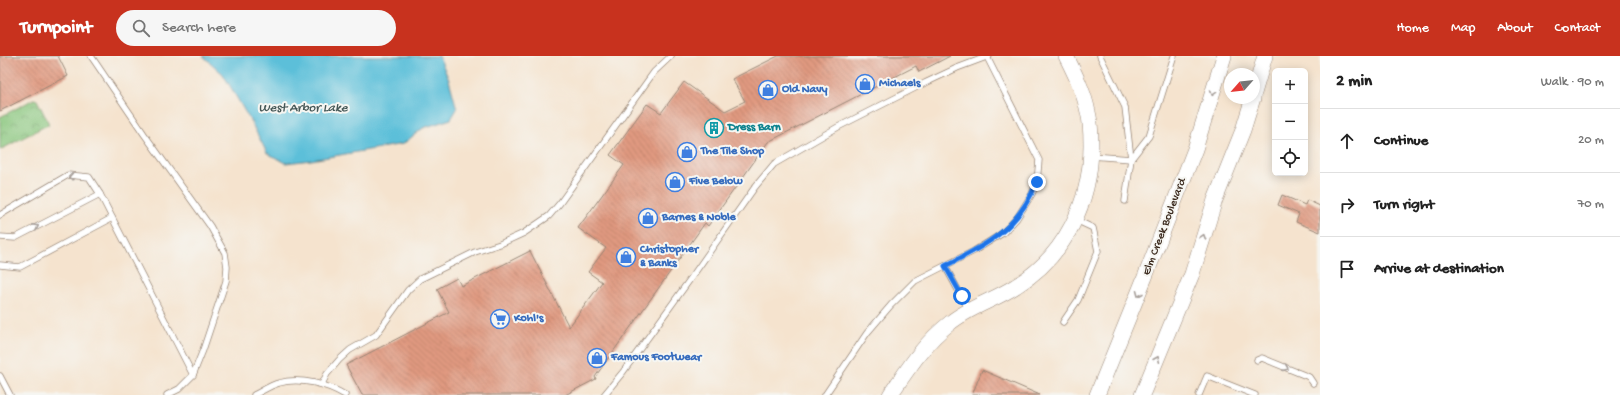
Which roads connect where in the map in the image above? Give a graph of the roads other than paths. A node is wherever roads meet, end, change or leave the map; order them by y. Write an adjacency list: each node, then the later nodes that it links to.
1 (91, 56): 24 (lane)
2 (671, 56): 27 (lane)
3 (988, 56): 20 (lane); 33 (lane)
4 (1066, 56): 11 (main road)
5 (1100, 56): 12 (lane)
6 (1174, 56): 12 (lane)
7 (1224, 56): 35 (main road, Elm Creek Boulevard, one-way to 35)
8 (1265, 56): 9 (main road)
9 (1260, 73)
10 (1251, 104): 36 (main road, one-way to 10)
11 (1091, 156): 12 (lane); 17 (main road)
12 (1131, 158): 14 (lane)
13 (100, 194): 15 (lane, one-way to 15); 16 (lane); 18 (lane, one-way to 13)
14 (1125, 201)
15 (0, 215)
16 (112, 218): 19 (lane); 24 (lane)
17 (1076, 220): 21 (main road); 22 (lane)
18 (0, 237)
19 (0, 265)
20 (945, 266): 21 (lane); 34 (lane)
21 (970, 310): 28 (main road)
22 (1063, 322)
23 (1257, 360): 26 (lane, one-way to 26)
24 (193, 375): 30 (lane)
25 (0, 376): 29 (lane)
26 (1313, 383)
27 (322, 384): 31 (lane); 32 (lane)
28 (893, 394)
29 (10, 395)
30 (167, 395)
31 (254, 395)
32 (345, 395)
33 (604, 395)
34 (825, 395)
35 (1097, 395)
36 (1142, 395)
37 (1199, 395): 38 (lane)
38 (1255, 395)

